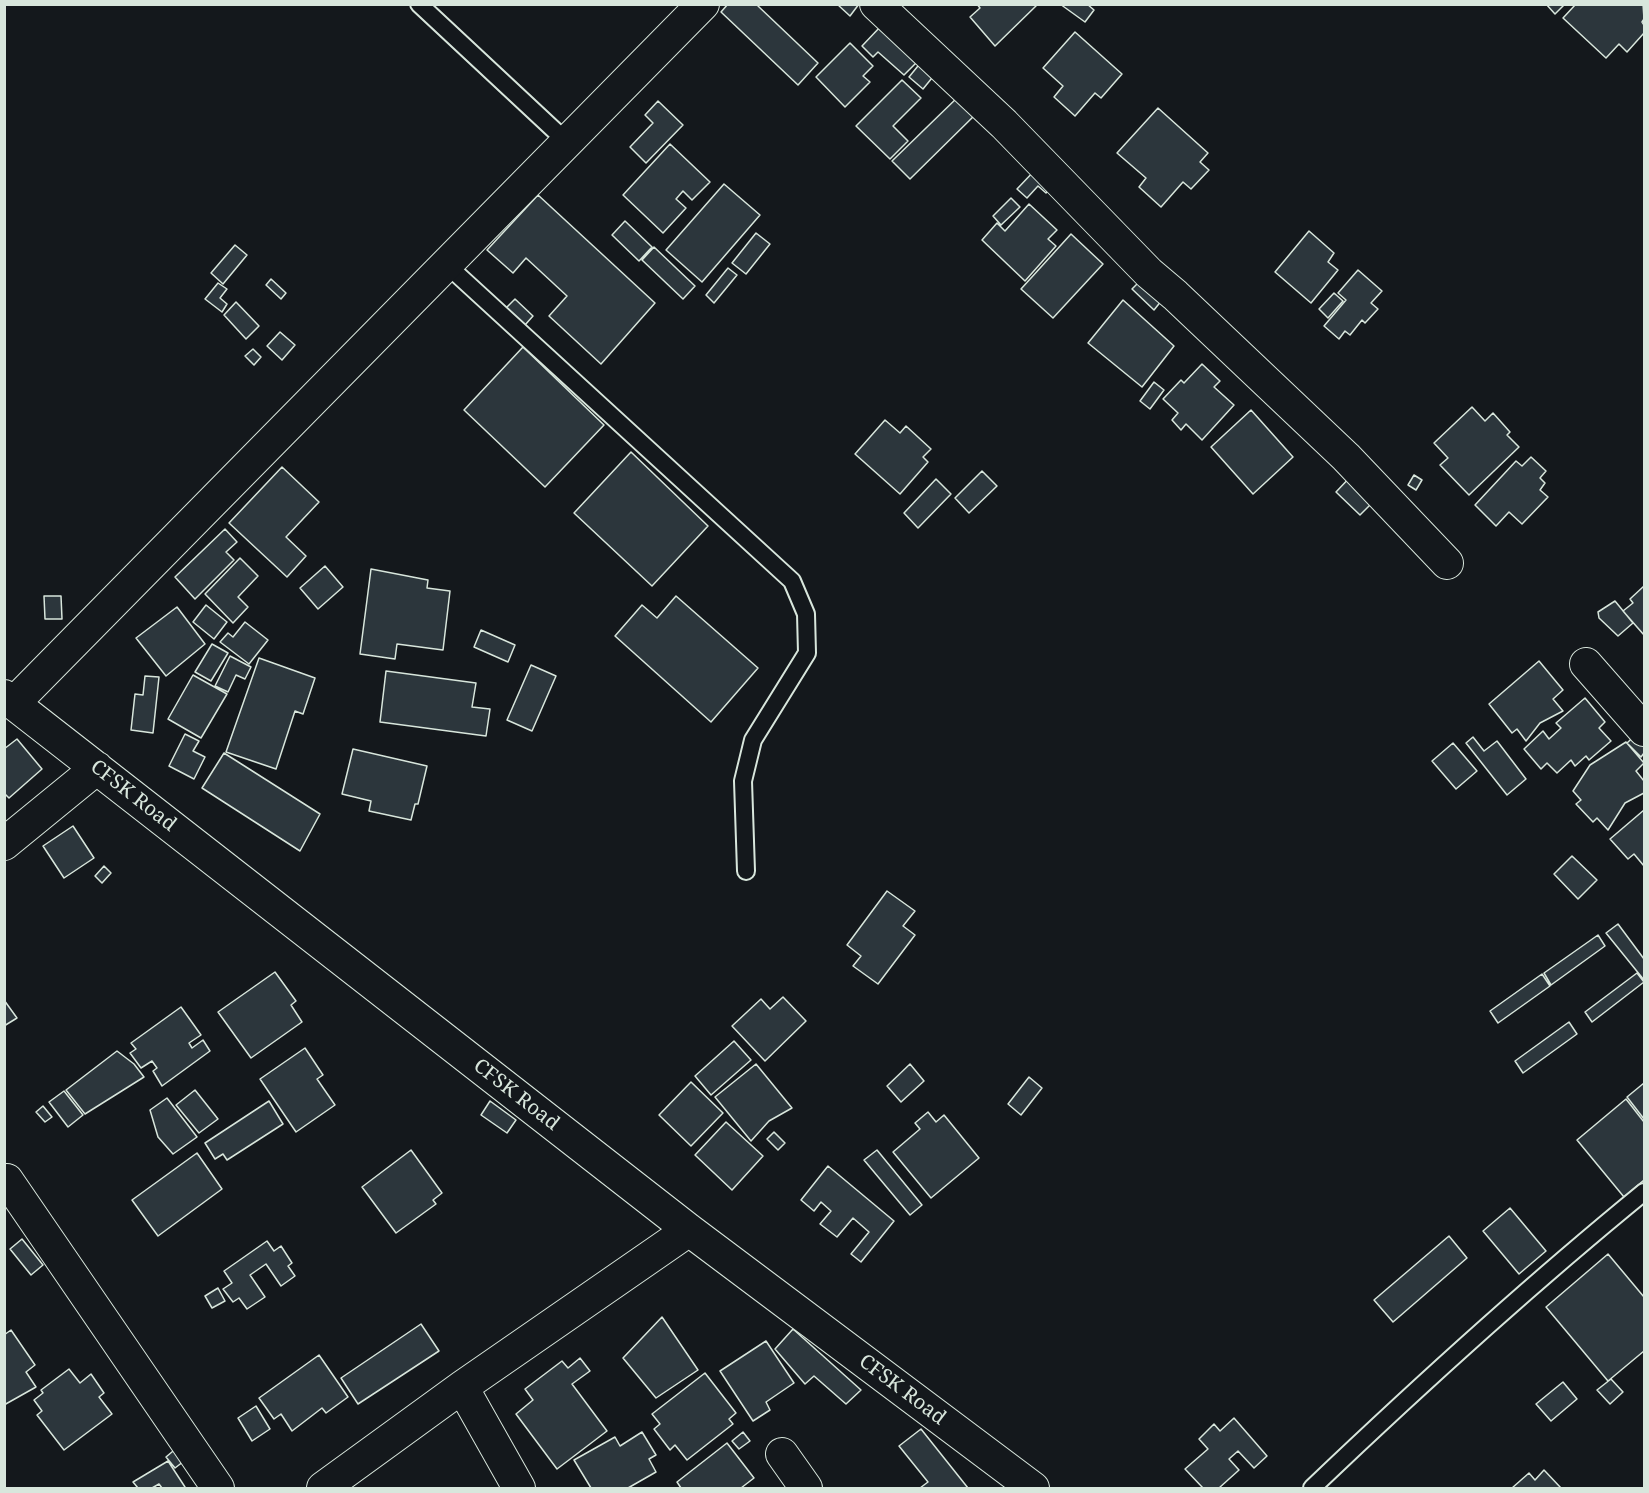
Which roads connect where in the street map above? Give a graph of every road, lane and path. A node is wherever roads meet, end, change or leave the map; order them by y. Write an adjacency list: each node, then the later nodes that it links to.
1 (419, 4): 4 (lane)
2 (703, 4): 4 (street)
3 (876, 4): 6 (street)
4 (567, 142): 5 (street)
5 (446, 264): 8 (street); 12 (lane)
6 (1447, 563)
7 (1586, 664): 9 (street)
8 (9, 699): 10 (street, CFSK Road)
9 (1644, 730)
10 (97, 768): 11 (street); 15 (street, CFSK Road)
11 (4, 844)
12 (746, 871)
13 (7, 1180): 18 (street)
14 (1644, 1192): 23 (lane)
15 (689, 1230): 16 (street); 22 (street, CFSK Road)
16 (462, 1387): 19 (street); 20 (street)
17 (782, 1454): 21 (street)
18 (218, 1488)
19 (323, 1488)
20 (519, 1488)
21 (806, 1488)
22 (1033, 1488)
23 (1312, 1488)

